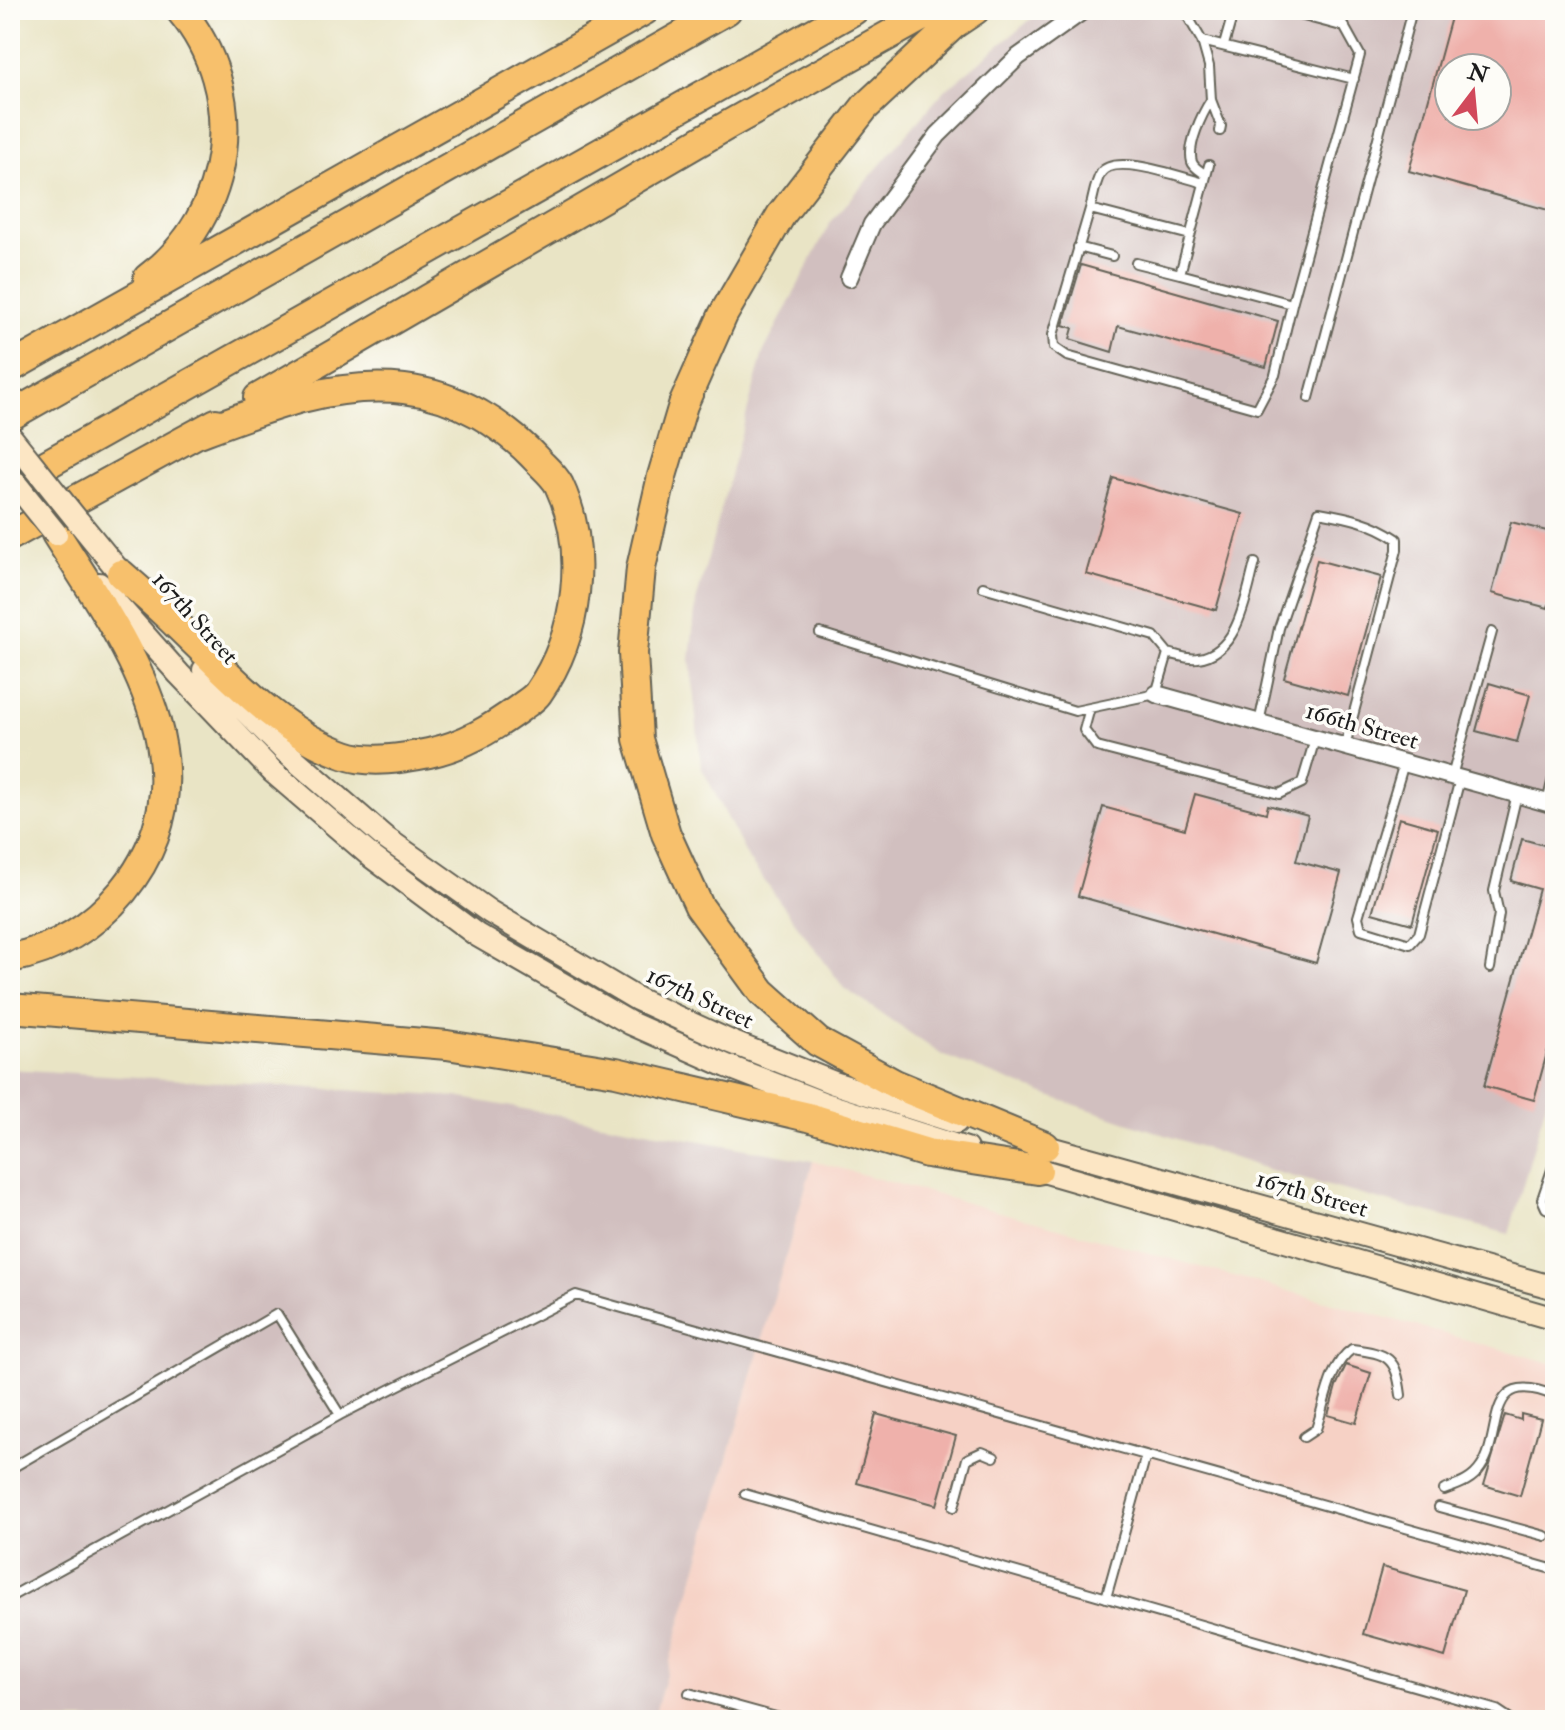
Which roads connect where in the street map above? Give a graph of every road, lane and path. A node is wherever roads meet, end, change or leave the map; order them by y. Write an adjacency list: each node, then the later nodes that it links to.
1 (180, 10): 29 (highway)
2 (645, 10): 29 (highway)
3 (727, 10): 32 (highway)
4 (854, 10): 36 (highway)
5 (934, 10): 33 (highway)
6 (975, 10): 58 (highway)
7 (1084, 10): 27 (street)
8 (1184, 10): 14 (lane)
9 (1234, 10): 15 (lane)
10 (1281, 10): 13 (lane)
11 (1335, 10): 13 (lane)
12 (1412, 10): 31 (lane)
13 (1345, 27): 16 (lane)
14 (1202, 41): 15 (lane); 17 (lane)
15 (1224, 45): 16 (lane)
16 (1354, 79): 28 (lane)
17 (1211, 100): 18 (lane); 20 (lane)
18 (1220, 131)
19 (1209, 165): 20 (lane)
20 (1205, 179): 21 (lane); 22 (lane)
21 (1090, 209): 22 (lane); 23 (lane)
22 (1190, 235): 26 (lane)
23 (1078, 247): 24 (lane); 28 (lane)
24 (1112, 256)
25 (1136, 263): 26 (lane)
26 (1180, 274): 28 (lane)
27 (849, 278)
28 (1292, 304)
29 (74, 333): 30 (highway)
30 (10, 368)
31 (1309, 398)
32 (10, 416)
33 (199, 433): 38 (highway); 40 (highway)
34 (10, 436): 37 (main road, 167th Street, bridge)
35 (10, 477): 37 (main road, 167th Street, bridge)
36 (10, 485)
37 (67, 528): 40 (main road, 167th Street); 55 (highway); 58 (main road, 167th Street)
38 (10, 536)
39 (1255, 563): 44 (lane)
40 (121, 574): 58 (main road, 167th Street)
41 (983, 587): 44 (lane)
42 (1492, 632): 52 (lane)
43 (820, 633): 46 (lane)
44 (1168, 653): 45 (lane)
45 (1156, 694): 46 (lane); 47 (street, 166th Street)
46 (1090, 708): 48 (lane)
47 (1259, 723): 48 (street, 166th Street); 49 (lane)
48 (1315, 738): 49 (street, 166th Street)
49 (1345, 746): 50 (street, 166th Street)
50 (1404, 763): 52 (street, 166th Street); 52 (lane)
51 (1555, 770): 54 (lane)
52 (1456, 777): 53 (street, 166th Street)
53 (1517, 794): 54 (street, 166th Street); 56 (lane)
54 (1551, 804)
55 (10, 958)
56 (1490, 968)
57 (10, 1008): 58 (highway)
58 (1042, 1158): 61 (main road, 167th Street); 62 (main road, 167th Street)
59 (1555, 1161): 60 (lane)
60 (1555, 1212)
61 (1555, 1288)
62 (1555, 1319)
63 (1401, 1395): 66 (lane)
64 (1555, 1396): 70 (lane)
65 (340, 1415): 67 (lane); 69 (lane); 76 (lane)
66 (1304, 1437)
67 (1146, 1455): 75 (lane); 77 (lane)
68 (994, 1457): 72 (lane)
69 (10, 1469)
70 (1444, 1490)
71 (745, 1494): 77 (lane)
72 (954, 1507)
73 (1439, 1507): 74 (lane)
74 (1545, 1536)
75 (1555, 1570)
76 (10, 1597)
77 (1106, 1598): 80 (lane)
78 (689, 1693): 79 (lane)
79 (787, 1720)
80 (1512, 1720)

